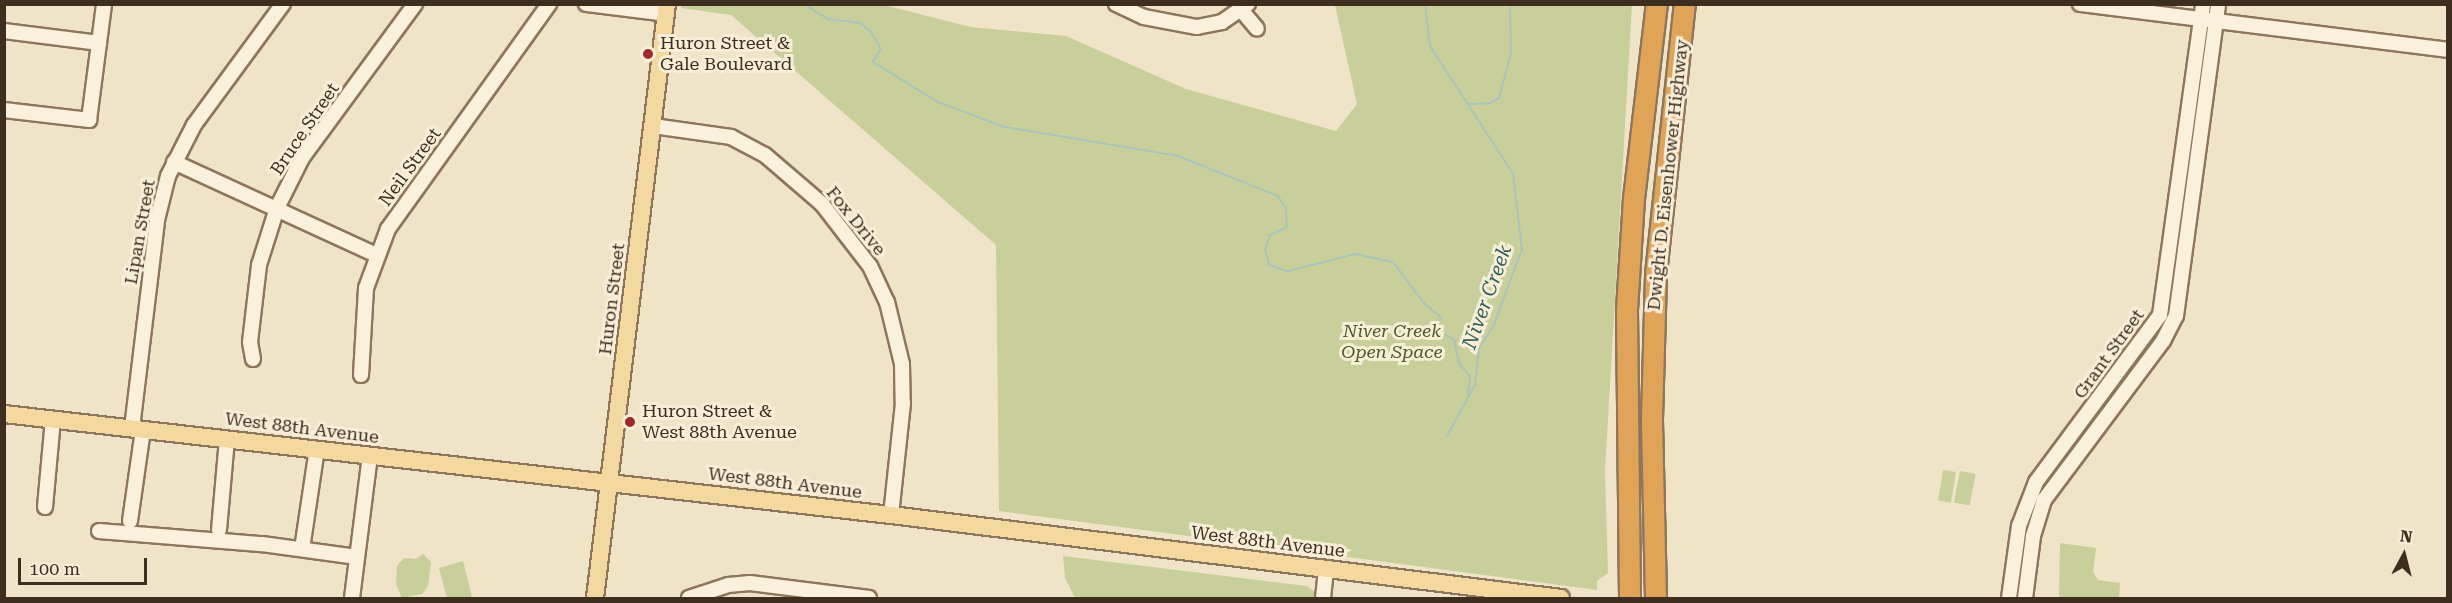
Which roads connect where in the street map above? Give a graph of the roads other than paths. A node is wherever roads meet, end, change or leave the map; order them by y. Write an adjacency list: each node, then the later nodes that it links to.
1 (104, 4): 19 (street)
2 (283, 4): 23 (street, Lipan Street)
3 (415, 4): 24 (street, Bruce Street)
4 (549, 4): 25 (street, Neil Street)
5 (586, 4): 14 (street)
6 (1116, 4): 13 (street)
7 (1657, 4): 28 (highway, Dwight D. Eisenhower Highway)
8 (1666, 4): 28 (highway)
9 (1685, 4): 52 (highway, Dwight D. Eisenhower Highway)
10 (2080, 4): 15 (street)
11 (2203, 4): 15 (street, Grant Street)
12 (2218, 4): 16 (street, Grant Street)
13 (1245, 8): 17 (street)
14 (667, 9): 22 (main road, Huron Street)
15 (2201, 20): 16 (street); 53 (street, Grant Street)
16 (2216, 22): 20 (street); 54 (street, Grant Street)
17 (1257, 29)
18 (4, 31): 19 (street)
19 (99, 43): 21 (street)
20 (2448, 50)
21 (4, 110)
22 (653, 126): 35 (main road, Huron Street); 37 (street, Fox Drive)
23 (174, 162): 24 (street); 31 (street, Lipan Street)
24 (277, 208): 25 (street); 26 (street, Bruce Street)
25 (376, 255): 27 (street, Neil Street)
26 (254, 359)
27 (361, 375)
28 (1626, 410): 51 (highway, Dwight D. Eisenhower Highway)
29 (4, 414): 30 (main road, West 88th Avenue)
30 (53, 419): 31 (main road, West 88th Avenue); 36 (street)
31 (138, 429): 32 (main road, West 88th Avenue); 38 (street, Lipan Street)
32 (226, 439): 33 (main road, West 88th Avenue); 39 (street)
33 (317, 449): 34 (main road, West 88th Avenue); 41 (street)
34 (370, 456): 35 (main road, West 88th Avenue); 42 (street)
35 (610, 483): 37 (main road, West 88th Avenue); 46 (main road, Huron Street)
36 (45, 507)
37 (891, 515): 43 (main road, West 88th Avenue)
38 (130, 521)
39 (219, 530)
40 (99, 531): 41 (street)
41 (302, 549): 42 (street)
42 (357, 557): 45 (street)
43 (1326, 569): 49 (street); 50 (main road, West 88th Avenue)
44 (836, 596): 47 (street); 48 (street)
45 (352, 598)
46 (595, 598)
47 (689, 598)
48 (869, 598)
49 (1323, 598)
50 (1561, 598)
51 (1630, 598)
52 (1656, 598)
53 (2009, 598)
54 (2025, 598)

